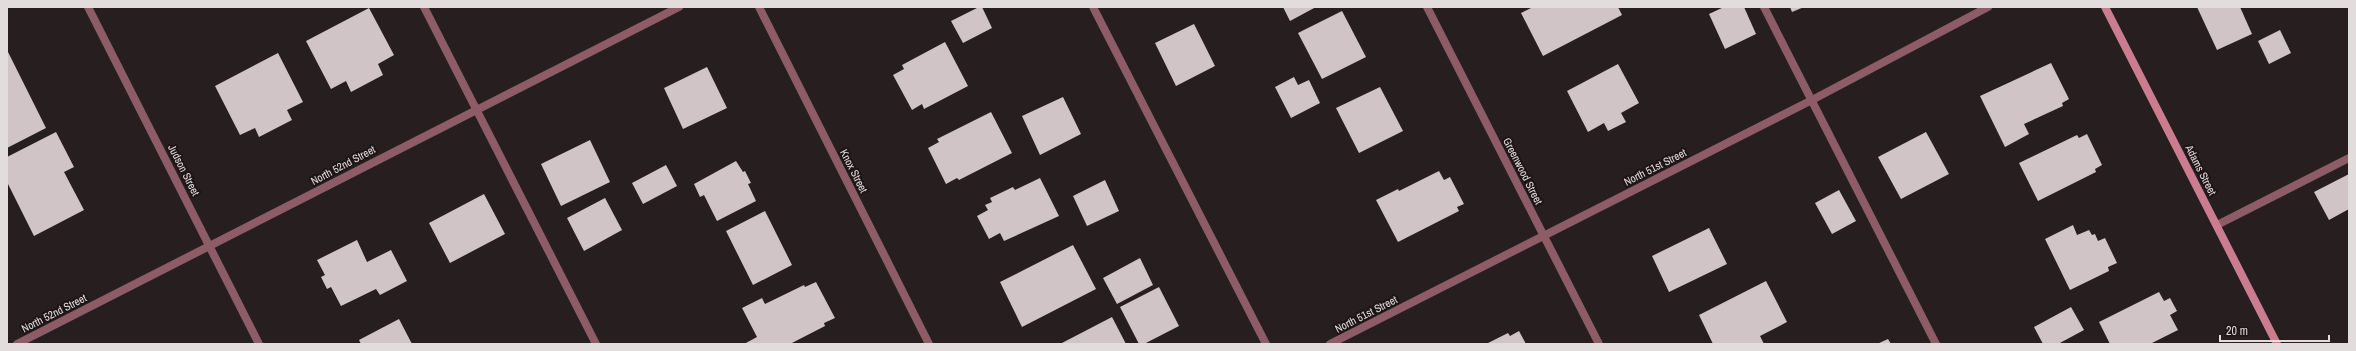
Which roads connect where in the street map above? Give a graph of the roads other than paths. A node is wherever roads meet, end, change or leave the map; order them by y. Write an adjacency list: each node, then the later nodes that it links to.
1 (88, 7): 15 (street, Judson Street)
2 (424, 7): 11 (street)
3 (678, 7): 11 (street, North 52nd Street)
4 (759, 7): 19 (street, Knox Street)
5 (1093, 7): 20 (street)
6 (1427, 7): 14 (street, Greenwood Street)
7 (1764, 7): 10 (street)
8 (1988, 7): 10 (street, North 51st Street)
9 (2105, 7): 13 (main road, Adams Street)
10 (1812, 100): 14 (street, North 51st Street); 23 (street)
11 (476, 108): 15 (street, North 52nd Street); 18 (street)
12 (2349, 158): 13 (street)
13 (2217, 225): 24 (main road, Adams Street)
14 (1544, 236): 21 (street, North 51st Street); 22 (street, Greenwood Street)
15 (210, 247): 16 (street, North 52nd Street); 17 (street, Judson Street)
16 (17, 344)
17 (259, 344)
18 (596, 344)
19 (929, 344)
20 (1266, 344)
21 (1330, 344)
22 (1599, 344)
23 (1936, 344)
24 (2277, 344)

